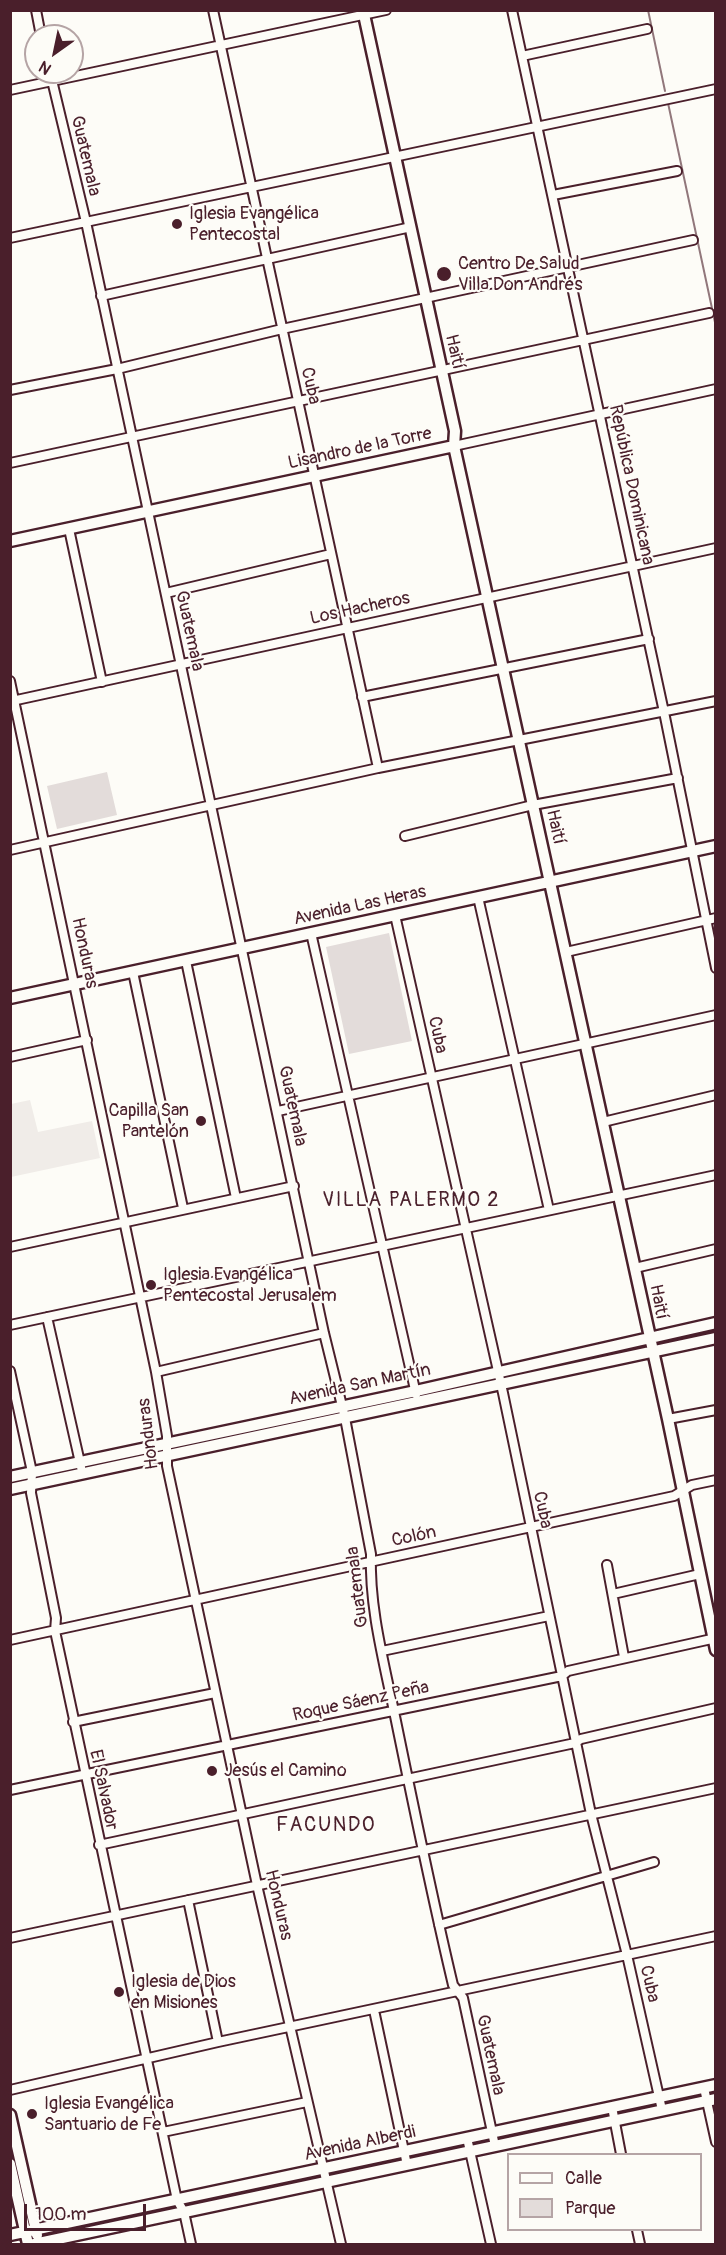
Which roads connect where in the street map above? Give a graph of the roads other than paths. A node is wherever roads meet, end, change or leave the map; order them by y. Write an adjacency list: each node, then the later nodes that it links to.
1 (213, 10): 6 (street, Cuba)
2 (386, 10): 4 (street)
3 (512, 10): 7 (street, República Dominicana)
4 (364, 13): 6 (street); 14 (main road, Haití)
5 (647, 29): 7 (street)
6 (220, 46): 8 (street); 16 (street, Cuba)
7 (522, 56): 13 (street, República Dominicana)
8 (84, 75)
9 (42, 84): 12 (street)
10 (52, 84): 18 (street, Guatemala)
11 (716, 88): 13 (street)
12 (10, 90)
13 (537, 126): 14 (street); 17 (street, República Dominicana)
14 (395, 155): 16 (street); 19 (main road, Haití)
15 (676, 171): 17 (street)
16 (251, 188): 18 (street); 22 (street, Cuba)
17 (553, 195): 23 (street, República Dominicana)
18 (86, 222): 20 (street); 24 (street, Guatemala)
19 (411, 227): 22 (street); 25 (main road, Haití)
20 (10, 238)
21 (693, 240): 23 (street)
22 (267, 259): 24 (street); 27 (street, Cuba)
23 (569, 267): 25 (street); 28 (street, República Dominicana)
24 (101, 296): 29 (street, Guatemala)
25 (426, 299): 27 (street); 30 (main road, Haití)
26 (710, 313): 28 (street)
27 (282, 329): 29 (street); 33 (street, Cuba)
28 (585, 339): 30 (street); 34 (street, República Dominicana)
29 (117, 369): 32 (street); 35 (street, Guatemala)
30 (441, 369): 33 (street); 36 (main road, Haití)
31 (716, 389): 34 (street, Lisandro de la Torre)
32 (10, 390)
33 (298, 401): 35 (street); 38 (street, Cuba)
34 (601, 414): 36 (street, Lisandro de la Torre); 44 (street, República Dominicana)
35 (132, 436): 37 (street); 39 (street, Guatemala)
36 (454, 446): 38 (main road, Lisandro de la Torre); 46 (main road, Haití)
37 (10, 463)
38 (315, 474): 39 (main road, Lisandro de la Torre); 43 (street, Cuba)
39 (148, 513): 40 (main road, Lisandro de la Torre); 45 (street, Guatemala)
40 (69, 529): 41 (main road, Lisandro de la Torre); 52 (street)
41 (10, 541)
42 (716, 548): 44 (street, Los Hacheros)
43 (331, 554): 45 (street); 47 (street, Cuba)
44 (633, 565): 46 (street, Los Hacheros); 48 (street, República Dominicana)
45 (166, 593): 49 (street, Guatemala)
46 (488, 598): 47 (street, Los Hacheros); 50 (main road, Haití)
47 (347, 627): 49 (street, Los Hacheros); 53 (street, Cuba)
48 (649, 639): 50 (street); 56 (street, República Dominicana)
49 (182, 665): 52 (street, Los Hacheros); 61 (street, Guatemala)
50 (503, 668): 53 (street); 57 (main road, Haití)
51 (10, 681): 54 (street, Honduras)
52 (102, 682): 54 (street, Los Hacheros)
53 (362, 697): 58 (street, Cuba)
54 (13, 701): 63 (street, Honduras)
55 (716, 701): 56 (street)
56 (664, 712): 57 (street); 59 (street, República Dominicana)
57 (519, 740): 58 (street); 60 (main road, Haití)
58 (378, 768): 61 (street)
59 (678, 778): 60 (street); 66 (street, República Dominicana)
60 (533, 805): 62 (street); 67 (main road, Haití)
61 (211, 807): 63 (street); 73 (street, Guatemala)
62 (405, 836)
63 (45, 843): 65 (street); 78 (street, Honduras)
64 (716, 846): 66 (main road, Avenida Las Heras)
65 (10, 850)
66 (692, 850): 67 (main road, Avenida Las Heras); 71 (street, República Dominicana)
67 (550, 882): 68 (main road, Avenida Las Heras); 74 (main road, Haití)
68 (478, 897): 69 (main road, Avenida Las Heras); 84 (street)
69 (395, 915): 72 (main road, Avenida Las Heras); 85 (street, Cuba)
70 (716, 918): 71 (street)
71 (705, 920): 74 (street); 76 (street, República Dominicana)
72 (311, 933): 73 (main road, Avenida Las Heras); 87 (street)
73 (241, 948): 75 (main road, Avenida Las Heras); 88 (street, Guatemala)
74 (566, 952): 82 (main road, Haití)
75 (186, 961): 77 (main road, Avenida Las Heras); 93 (street)
76 (716, 968)
77 (134, 972): 78 (main road, Avenida Las Heras); 94 (street)
78 (76, 984): 79 (main road, Avenida Las Heras); 81 (street, Honduras)
79 (10, 999)
80 (716, 1015): 82 (street)
81 (87, 1040): 83 (street); 96 (street, Honduras)
82 (586, 1044): 84 (street); 89 (main road, Haití)
83 (10, 1057)
84 (514, 1061): 85 (street); 95 (street)
85 (431, 1078): 87 (street); 97 (street, Cuba)
86 (716, 1095): 89 (street)
87 (347, 1096): 88 (street); 98 (street)
88 (278, 1110): 91 (street, Guatemala)
89 (603, 1122): 92 (main road, Haití)
90 (716, 1175): 92 (street)
91 (294, 1186): 93 (street); 101 (street, Guatemala)
92 (619, 1195): 95 (street); 102 (main road, Haití)
93 (236, 1198): 94 (street)
94 (183, 1208): 96 (street)
95 (549, 1210): 97 (street)
96 (124, 1223): 99 (street); 103 (street, Honduras)
97 (465, 1228): 98 (street); 113 (street, Cuba)
98 (381, 1246): 101 (street); 115 (street)
99 (10, 1247)
100 (716, 1249): 102 (street)
101 (310, 1261): 103 (street); 107 (street, Guatemala)
102 (635, 1268): 108 (main road, Haití)
103 (141, 1297): 104 (street); 112 (street, Honduras)
104 (47, 1317): 106 (street); 123 (street)
105 (716, 1323): 108 (main road, Avenida San Martín)
106 (10, 1325)
107 (324, 1333): 112 (street); 117 (street, Guatemala)
108 (649, 1337): 110 (main road, Haití); 113 (main road, Avenida San Martín)
109 (716, 1338): 110 (main road, Avenida San Martín)
110 (652, 1351): 114 (main road, Avenida San Martín); 120 (main road, Haití)
111 (10, 1371): 124 (street, El Salvador)
112 (156, 1372): 121 (street, Honduras)
113 (497, 1372): 114 (street, Cuba); 115 (main road, Avenida San Martín)
114 (500, 1385): 116 (main road, Avenida San Martín); 131 (street, Cuba)
115 (416, 1391): 116 (street); 117 (main road, Avenida San Martín)
116 (418, 1402): 119 (main road, Avenida San Martín)
117 (341, 1405): 119 (street, Guatemala); 121 (main road, Avenida San Martín)
118 (716, 1410): 120 (street)
119 (345, 1418): 122 (main road, Avenida San Martín); 132 (street, Guatemala)
120 (668, 1419): 130 (main road, Haití)
121 (167, 1442): 122 (street, Honduras); 123 (main road, Avenida San Martín)
122 (166, 1458): 125 (main road, Avenida San Martín); 136 (street, Honduras)
123 (80, 1462): 124 (main road, Avenida San Martín); 125 (street)
124 (32, 1472): 126 (main road, Avenida San Martín); 128 (street, El Salvador)
125 (83, 1474): 128 (main road, Avenida San Martín)
126 (10, 1477)
127 (716, 1480): 130 (street, Colón)
128 (30, 1485): 129 (main road, Avenida San Martín); 138 (street, El Salvador)
129 (10, 1489)
130 (681, 1490): 131 (street, Colón); 134 (main road, Haití)
131 (530, 1528): 132 (street, Colón); 137 (street, Cuba)
132 (370, 1562): 136 (street, Colón); 141 (street, Guatemala)
133 (607, 1564): 135 (street)
134 (700, 1574): 135 (street); 140 (main road, Haití)
135 (613, 1594): 142 (street)
136 (197, 1600): 138 (street, Colón); 144 (street, Honduras)
137 (549, 1616): 141 (street); 143 (street, Cuba)
138 (55, 1631): 139 (street, Colón); 147 (street, El Salvador)
139 (10, 1640)
140 (715, 1642): 142 (street, Roque Sáenz Peña)
141 (382, 1651): 146 (street, Guatemala)
142 (624, 1657): 143 (street, Roque Sáenz Peña)
143 (562, 1676): 146 (street, Roque Sáenz Peña); 148 (street, Cuba)
144 (215, 1692): 147 (street); 149 (street, Honduras)
145 (716, 1708): 148 (street)
146 (394, 1711): 149 (street, Roque Sáenz Peña); 151 (street, Guatemala)
147 (73, 1722): 150 (street, El Salvador)
148 (575, 1743): 151 (street); 155 (street, Cuba)
149 (228, 1746): 150 (street, Roque Sáenz Peña); 154 (street, Honduras)
150 (84, 1775): 153 (street, Roque Sáenz Peña); 156 (street, El Salvador)
151 (408, 1779): 154 (street); 157 (street, Guatemala)
152 (716, 1788): 155 (street)
153 (10, 1790)
154 (243, 1814): 156 (street); 160 (street, Honduras)
155 (591, 1814): 157 (street); 159 (street, Cuba)
156 (99, 1845): 162 (street, El Salvador)
157 (423, 1851): 160 (street); 163 (street, Guatemala)
158 (654, 1862): 159 (street)
159 (607, 1875): 163 (street); 166 (street, Cuba)
160 (257, 1885): 161 (street); 169 (street, Honduras)
161 (188, 1900): 162 (street); 170 (street)
162 (115, 1916): 165 (street); 171 (street, El Salvador)
163 (439, 1925): 167 (street, Guatemala)
164 (716, 1936): 166 (street)
165 (10, 1938)
166 (627, 1955): 167 (street); 175 (street, Cuba)
167 (458, 1992): 168 (street); 183 (street, Guatemala)
168 (374, 2010): 169 (street); 187 (street)
169 (290, 2027): 170 (street); 177 (street, Honduras)
170 (218, 2042): 171 (street)
171 (147, 2059): 174 (street); 182 (street, El Salvador)
172 (716, 2085): 173 (main road, Avenida Alberdi)
173 (704, 2088): 175 (main road, Avenida Alberdi); 176 (street)
174 (10, 2090)
175 (659, 2097): 178 (main road, Avenida Alberdi); 179 (street, Cuba)
176 (711, 2100): 179 (main road, Avenida Alberdi); 185 (street)
177 (307, 2102): 182 (street); 192 (street, Honduras)
178 (612, 2108): 181 (street); 183 (main road, Avenida Alberdi)
179 (662, 2110): 181 (main road, Avenida Alberdi)
180 (10, 2115): 196 (main road)
181 (614, 2120): 186 (main road, Avenida Alberdi); 189 (street)
182 (163, 2132): 194 (street, El Salvador)
183 (492, 2133): 184 (main road, Avenida Alberdi); 186 (street, Guatemala)
184 (467, 2138): 187 (main road, Avenida Alberdi); 188 (street)
185 (716, 2142)
186 (495, 2146): 188 (main road, Avenida Alberdi)
187 (405, 2151): 191 (street); 192 (main road, Avenida Alberdi)
188 (470, 2151): 191 (main road, Avenida Alberdi); 200 (street)
189 (621, 2153)
190 (10, 2164): 196 (main road)
191 (407, 2165): 193 (main road, Avenida Alberdi)
192 (323, 2169): 193 (street, Honduras); 194 (main road, Avenida Alberdi)
193 (326, 2182): 195 (main road, Avenida Alberdi); 199 (street, Honduras)
194 (177, 2200): 195 (street, El Salvador); 196 (main road, Avenida Alberdi)
195 (184, 2212): 197 (main road, Avenida Alberdi); 198 (street, El Salvador)
196 (22, 2233): 197 (main road)
197 (33, 2244)
198 (191, 2244)
199 (341, 2244)
200 (490, 2244)

